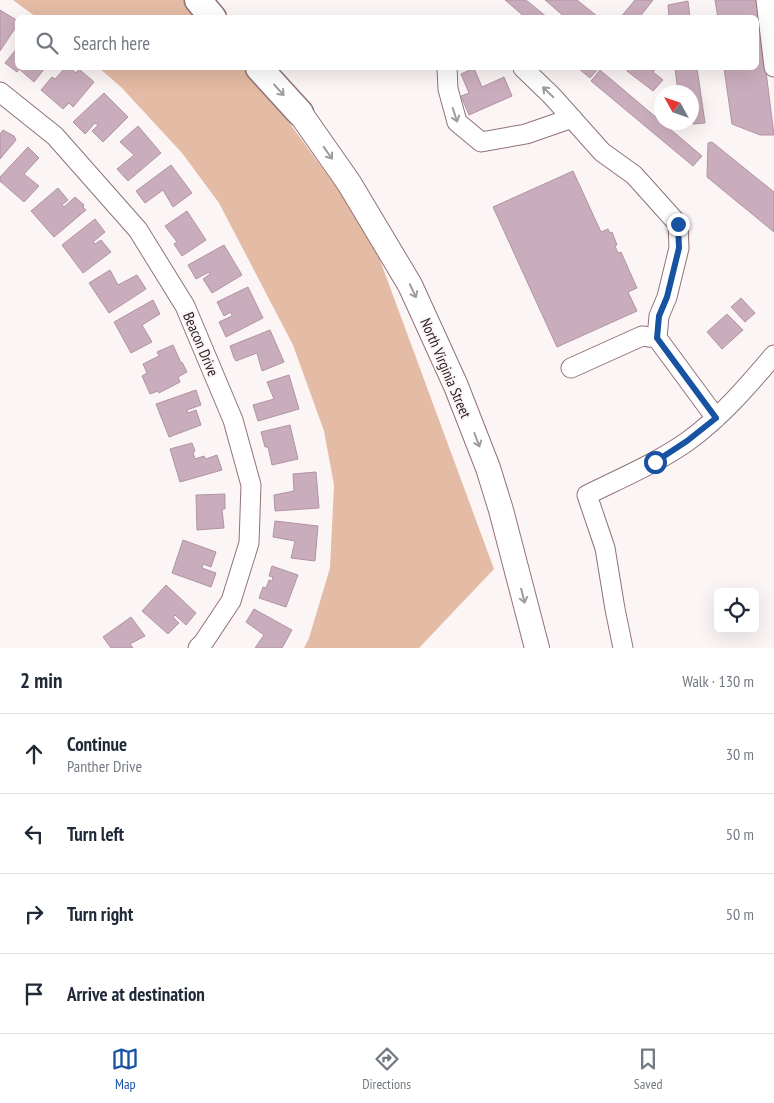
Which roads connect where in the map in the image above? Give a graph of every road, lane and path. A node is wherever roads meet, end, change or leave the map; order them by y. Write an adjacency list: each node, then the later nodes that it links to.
1 (198, 0): 3 (highway)
2 (766, 0): 4 (street)
3 (211, 15)
4 (774, 67)
5 (261, 70): 9 (highway, one-way to 9)
6 (447, 70): 10 (street, one-way to 10)
7 (524, 70): 10 (street, one-way to 7)
8 (0, 92): 15 (street, Beacon Drive)
9 (300, 113): 16 (main road, North Virginia Street, one-way to 16)
10 (572, 118): 11 (street)
11 (657, 338): 13 (street); 14 (street)
12 (774, 355): 14 (street)
13 (571, 368)
14 (716, 418): 17 (street)
15 (198, 648)
16 (537, 648)
17 (624, 648)

